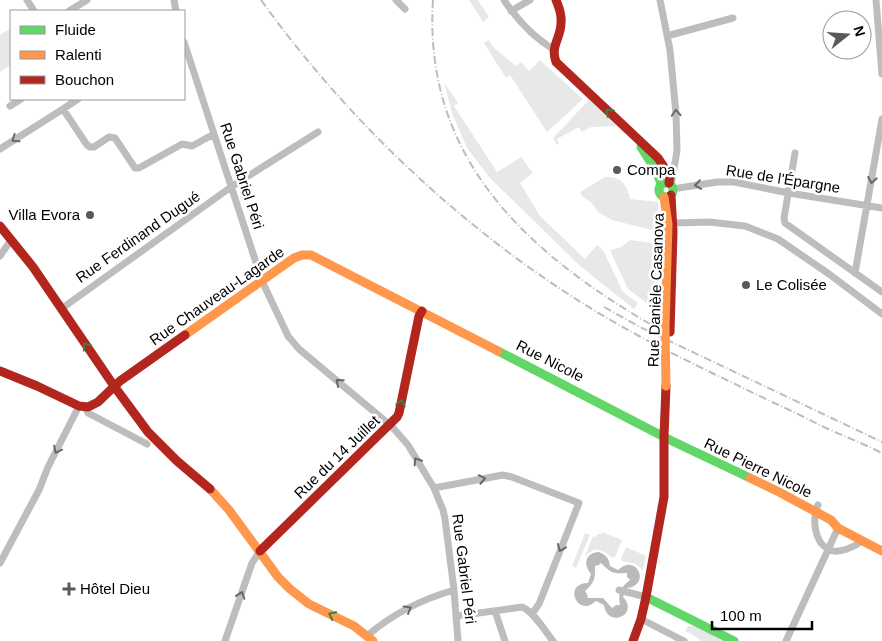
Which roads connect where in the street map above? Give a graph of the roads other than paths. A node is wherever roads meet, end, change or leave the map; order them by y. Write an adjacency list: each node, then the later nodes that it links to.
1 (87, 0): 9 (street)
2 (396, 0): 8 (street)
3 (504, 0): 10 (street)
4 (530, 0): 10 (street)
5 (556, 0): 14 (main road)
6 (660, 0): 12 (street)
7 (876, 0): 15 (street)
8 (405, 9)
9 (71, 10)
10 (511, 11): 14 (street)
11 (733, 18): 12 (street)
12 (667, 36): 26 (street, one-way to 12)
13 (185, 45): 22 (street, Rue Gabriel Péri)
14 (554, 49): 26 (main road, one-way to 14)
15 (882, 74)
16 (19, 100): 18 (street)
17 (76, 100): 19 (street)
18 (10, 106)
19 (63, 109): 22 (street); 23 (street, one-way to 23)
20 (882, 119): 28 (street, one-way to 28)
21 (318, 132): 25 (street, Rue Ferdinand Dugué)
22 (214, 134): 25 (street, Rue Gabriel Péri)
23 (0, 149)
24 (795, 153): 27 (street)
25 (231, 187): 35 (street, Rue Gabriel Péri); 37 (street, Rue Ferdinand Dugué)
26 (670, 189): 27 (street, Rue de l'Épargne, one-way to 26); 30 (main road, Rue Danièle Casanova); 42 (main road, Rue Danièle Casanova, bridge)
27 (789, 193): 28 (street, Rue de l'Épargne); 34 (street)
28 (867, 206): 29 (street, Rue de l'Épargne); 34 (street)
29 (882, 208)
30 (673, 223): 39 (street); 42 (main road, Rue Danièle Casanova, bridge)
31 (0, 226): 32 (main road)
32 (11, 240): 33 (street); 37 (main road)
33 (0, 256)
34 (855, 273): 36 (street)
35 (262, 281): 38 (main road, Rue Chauveau-Lagarde); 41 (main road, Rue Chauveau-Lagarde); 46 (street, Rue Gabriel Péri, one-way to 35)
36 (882, 292)
37 (61, 309): 41 (main road, one-way to 37)
38 (422, 311): 46 (main road, Rue du 14 Juillet, one-way to 38); 47 (main road, Rue Nicole)
39 (882, 314)
40 (0, 371): 45 (main road)
41 (114, 386): 43 (main road); 44 (main road, Rue Chauveau-Lagarde)
42 (666, 386): 47 (main road, Rue Danièle Casanova)
43 (122, 398): 44 (main road); 54 (main road)
44 (101, 401): 45 (main road)
45 (82, 407): 48 (street); 56 (street, one-way to 56)
46 (390, 425): 49 (street, Rue Gabriel Péri, one-way to 46); 54 (main road, Rue du 14 Juillet)
47 (664, 436): 50 (main road, Rue Pierre Nicole); 59 (main road, Rue Danièle Casanova)
48 (147, 444)
49 (434, 488): 57 (street, Rue Gabriel Péri); 61 (street, one-way to 61)
50 (816, 508): 51 (main road, Rue Pierre Nicole); 53 (street)
51 (838, 528): 52 (main road, Rue Pierre Nicole); 53 (street)
52 (862, 541): 53 (street); 55 (main road, Rue Pierre Nicole)
53 (828, 550): 72 (street)
54 (260, 551): 64 (main road, one-way to 54); 65 (street, one-way to 54)
55 (882, 551)
56 (0, 563)
57 (454, 590): 62 (street, Rue Gabriel Péri); 64 (street, one-way to 57)
58 (622, 591): 59 (street)
59 (646, 597): 63 (main road, Rue Danièle Casanova); 71 (main road)
60 (495, 611): 61 (street); 62 (street); 67 (street)
61 (532, 614): 68 (street)
62 (457, 616): 66 (street, Rue Gabriel Péri)
63 (641, 619): 69 (main road, Rue Danièle Casanova); 70 (street)
64 (370, 638)
65 (225, 641)
66 (458, 641)
67 (505, 641)
68 (553, 641)
69 (633, 641)
70 (684, 641)
71 (734, 641)
72 (786, 641)

